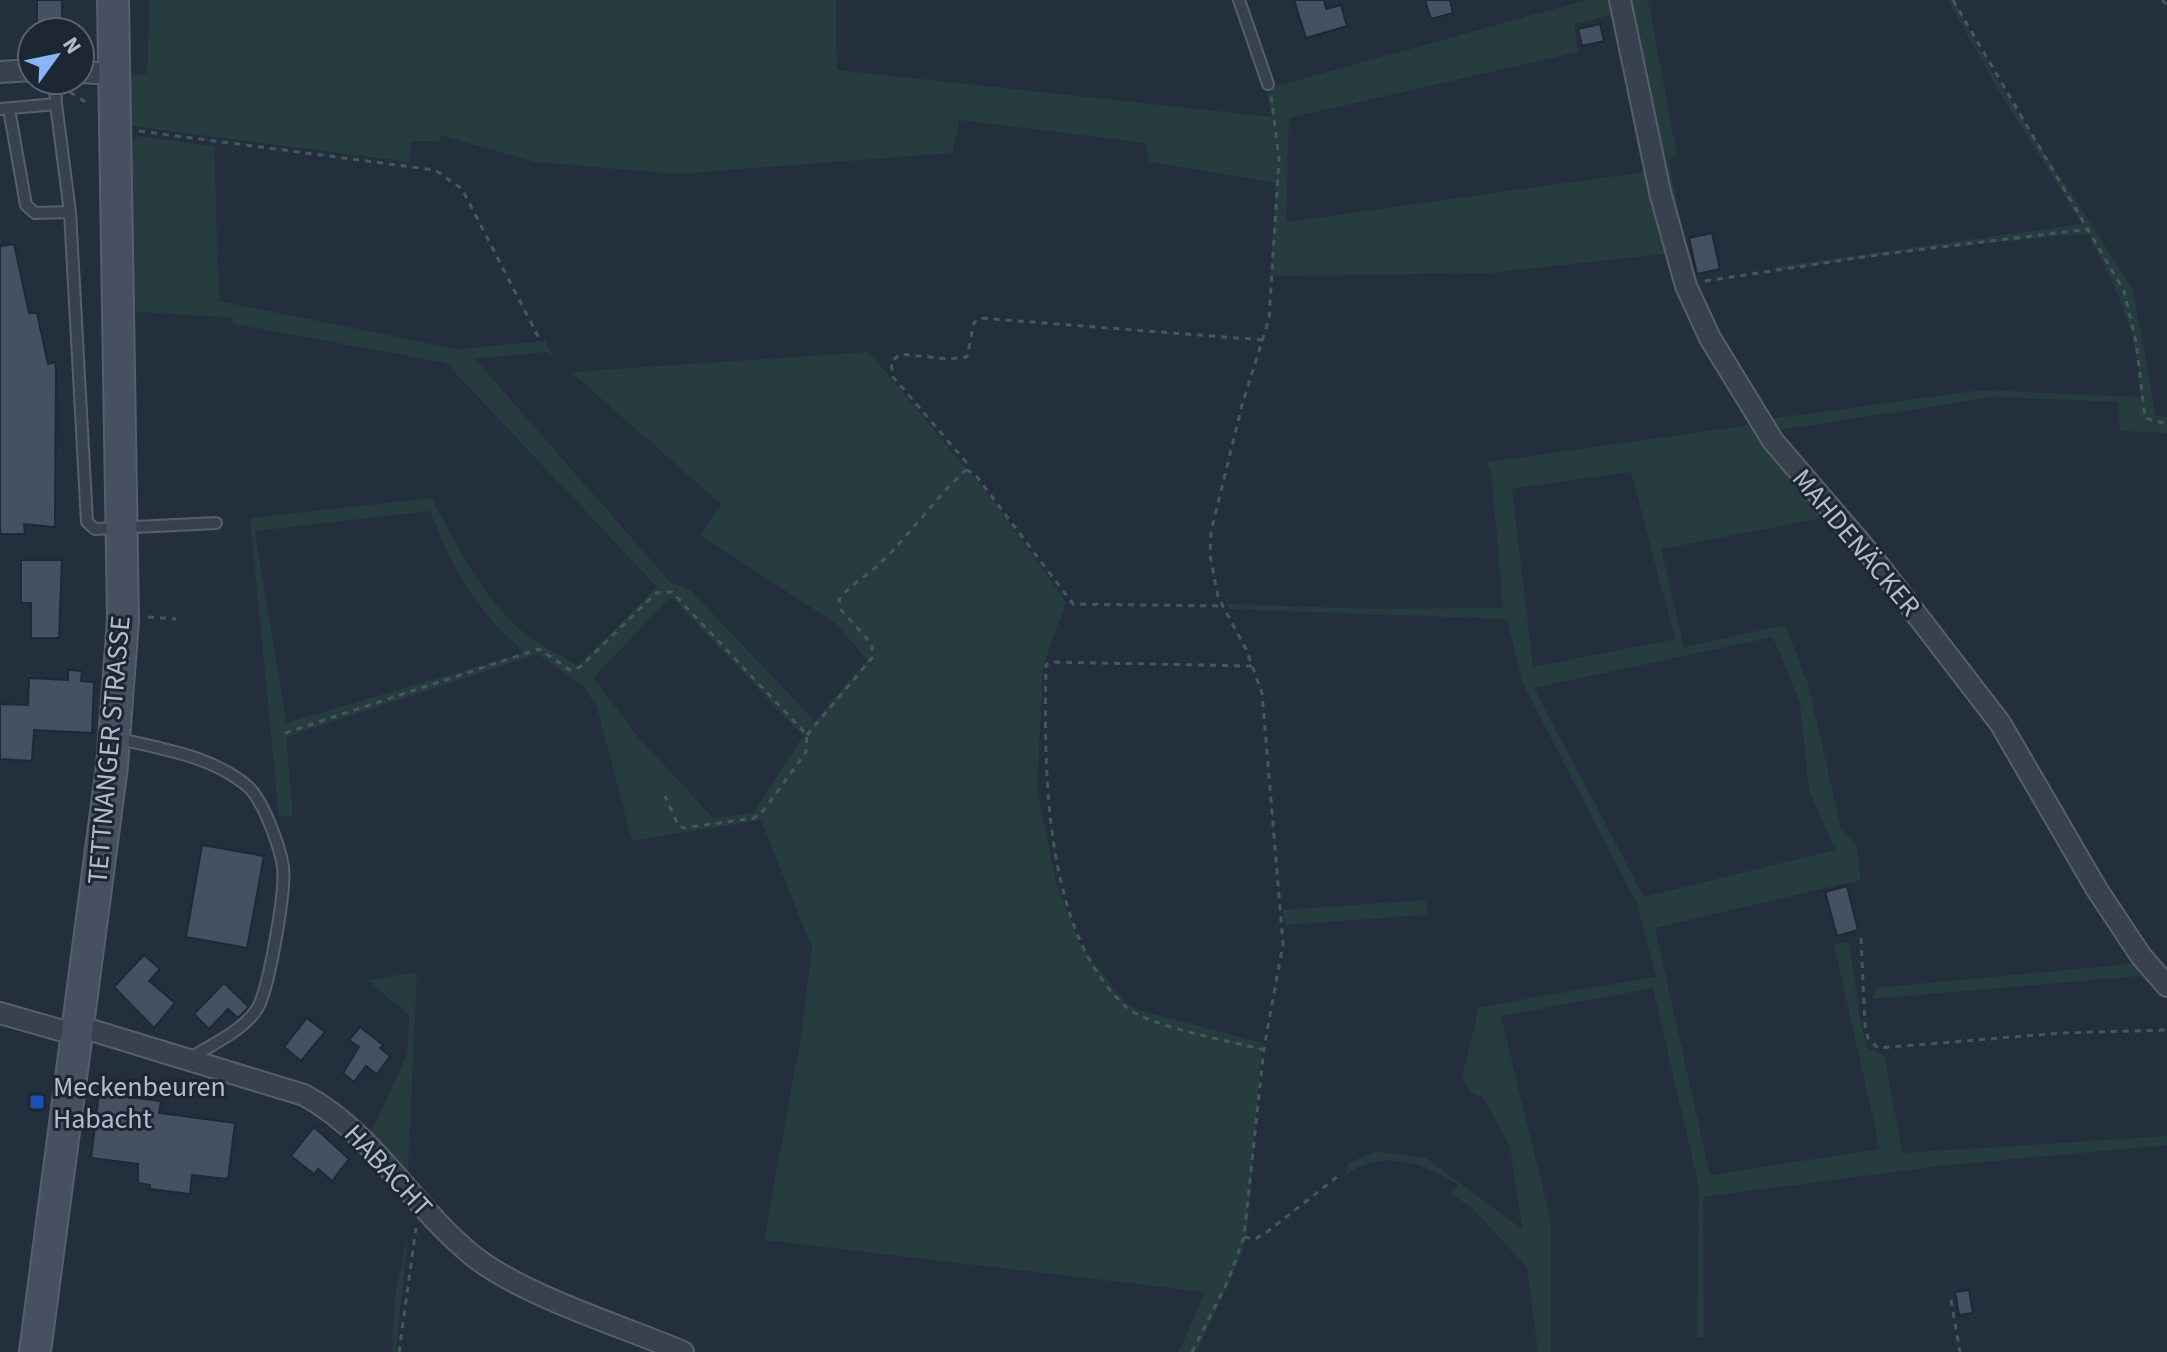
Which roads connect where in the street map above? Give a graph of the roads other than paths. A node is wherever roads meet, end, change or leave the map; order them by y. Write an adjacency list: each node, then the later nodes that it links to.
1 (113, 0): 5 (main road, TETTNANGER STRASSE)
2 (1239, 0): 6 (lane)
3 (1620, 0): 14 (street, MAHDENÄCKER)
4 (96, 73): 5 (street)
5 (114, 74): 12 (main road, TETTNANGER STRASSE)
6 (1268, 84)
7 (56, 96): 8 (lane)
8 (56, 104): 9 (lane); 10 (lane)
9 (4, 109): 10 (lane)
10 (70, 212): 12 (lane)
11 (216, 523): 12 (lane)
12 (120, 528): 13 (main road, TETTNANGER STRASSE)
13 (115, 737): 16 (main road, TETTNANGER STRASSE); 17 (lane)
14 (2167, 986)
15 (0, 1013): 16 (street, HABACHT)
16 (77, 1031): 17 (street, HABACHT); 18 (main road, TETTNANGER STRASSE)
17 (189, 1059): 19 (street, HABACHT)
18 (35, 1352)
19 (683, 1352)

